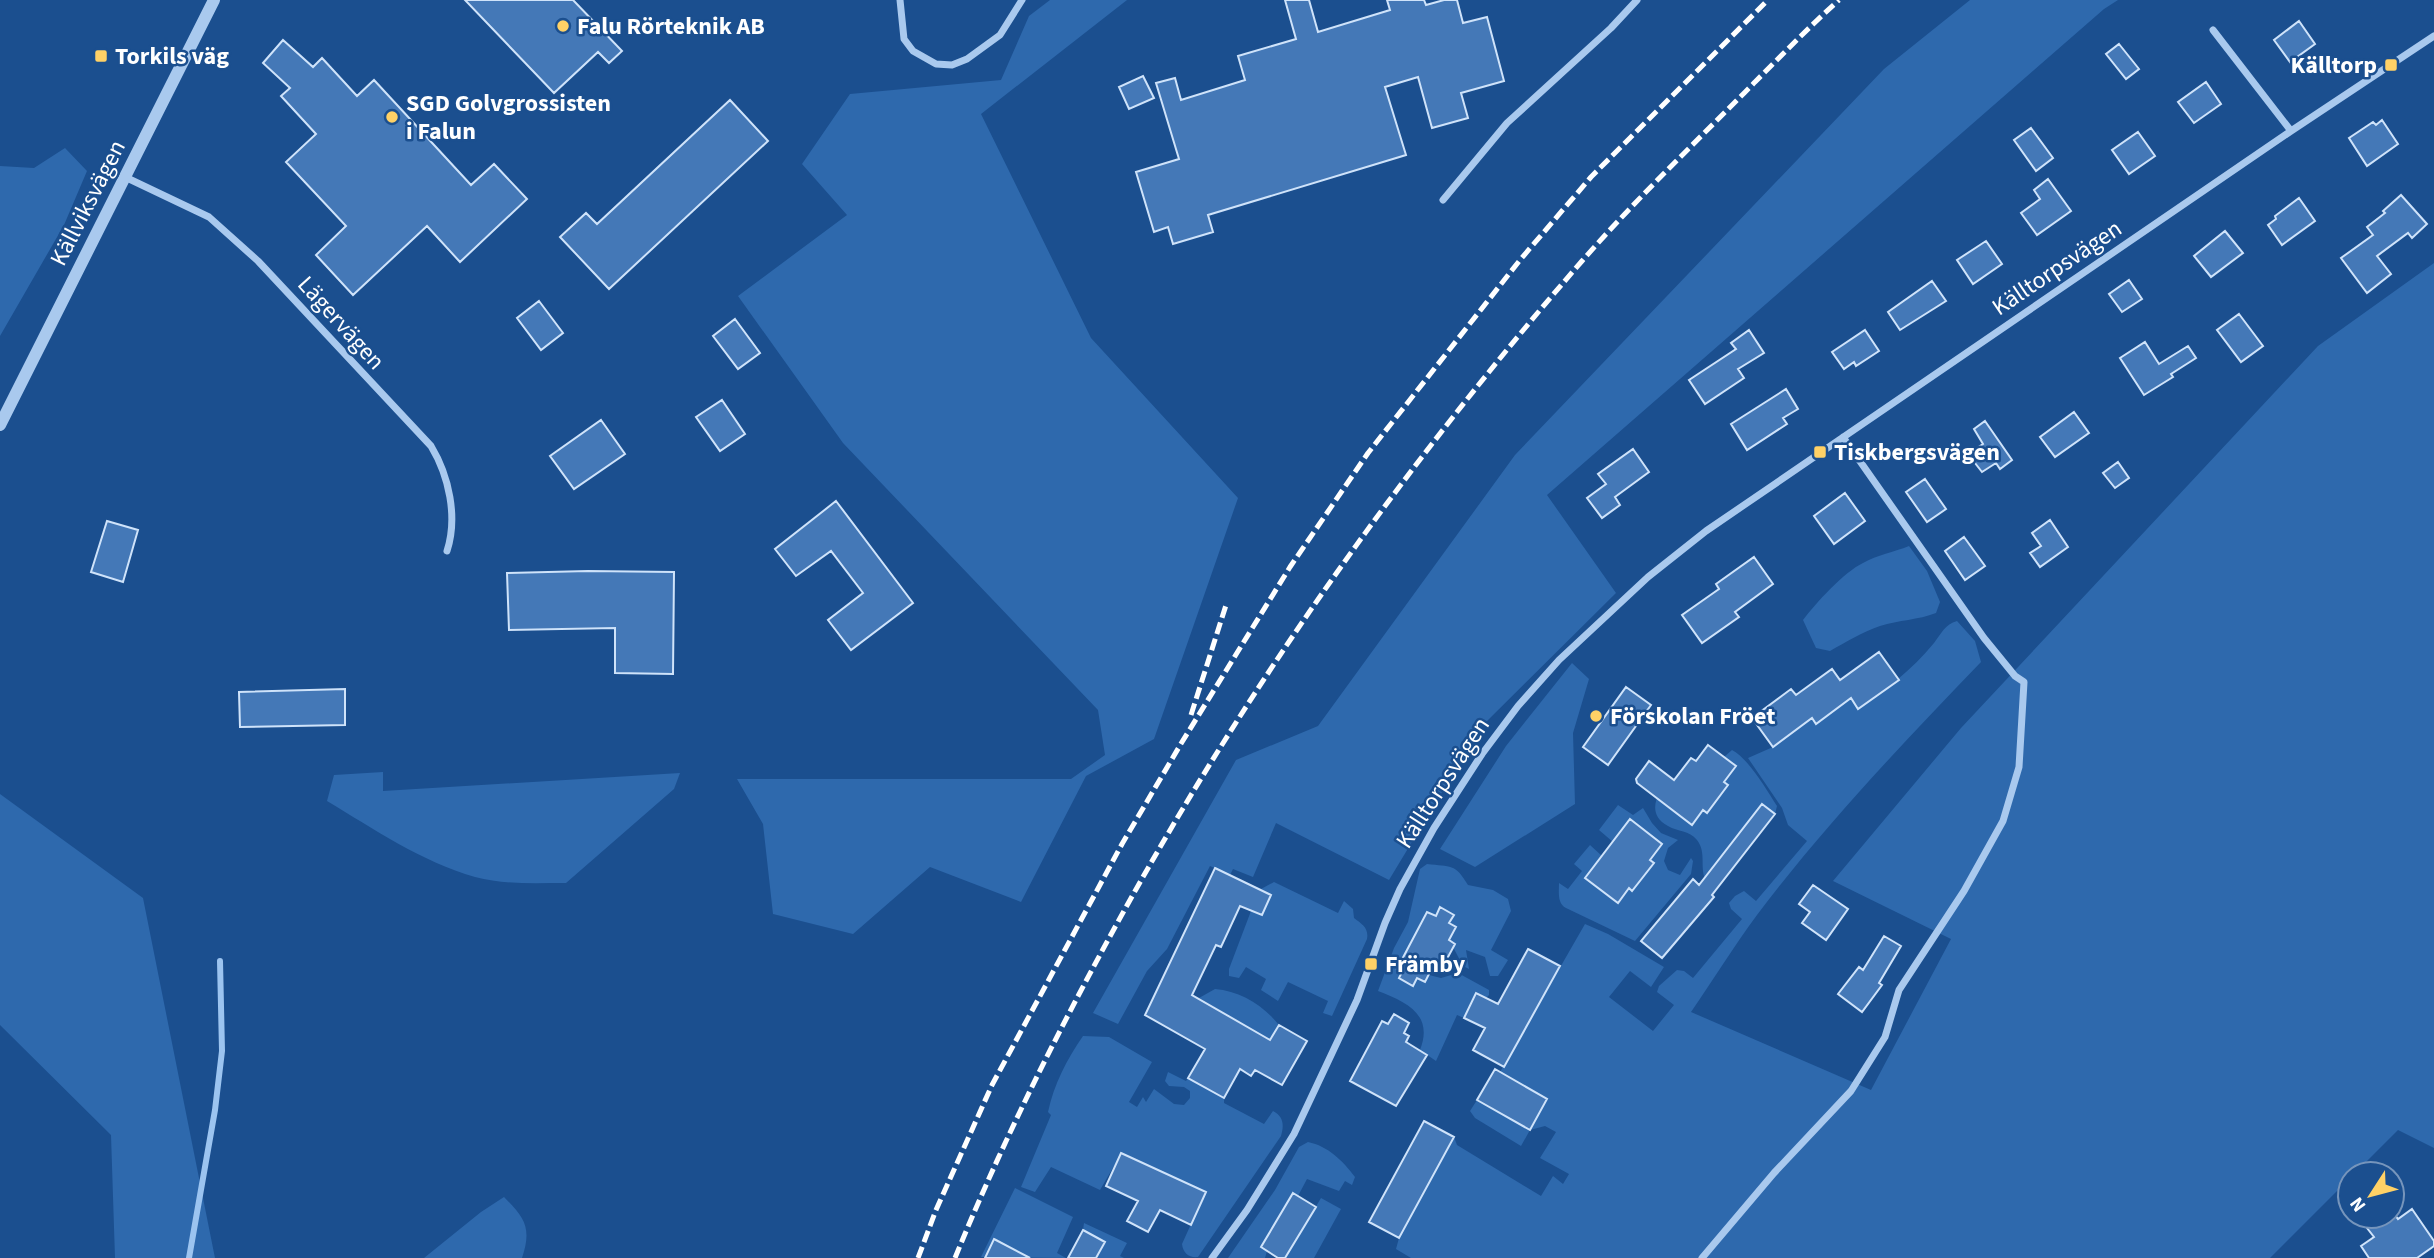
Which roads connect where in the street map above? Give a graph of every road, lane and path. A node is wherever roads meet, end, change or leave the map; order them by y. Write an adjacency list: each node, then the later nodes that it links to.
1 (214, 0): 8 (street, Källviksvägen)
2 (900, 0): 3 (street)
3 (1022, 0)
4 (1637, 0): 9 (street)
5 (2213, 30): 7 (street)
6 (2434, 36): 7 (street, Källtorpsvägen)
7 (2291, 131): 11 (street, Källtorpsvägen)
8 (125, 177): 10 (street, Källviksvägen); 12 (street, Lägervägen)
9 (1443, 200)
10 (0, 425)
11 (1843, 437): 13 (street, Källtorpsvägen); 14 (street)
12 (447, 551)
13 (1212, 1258)
14 (1702, 1258)

